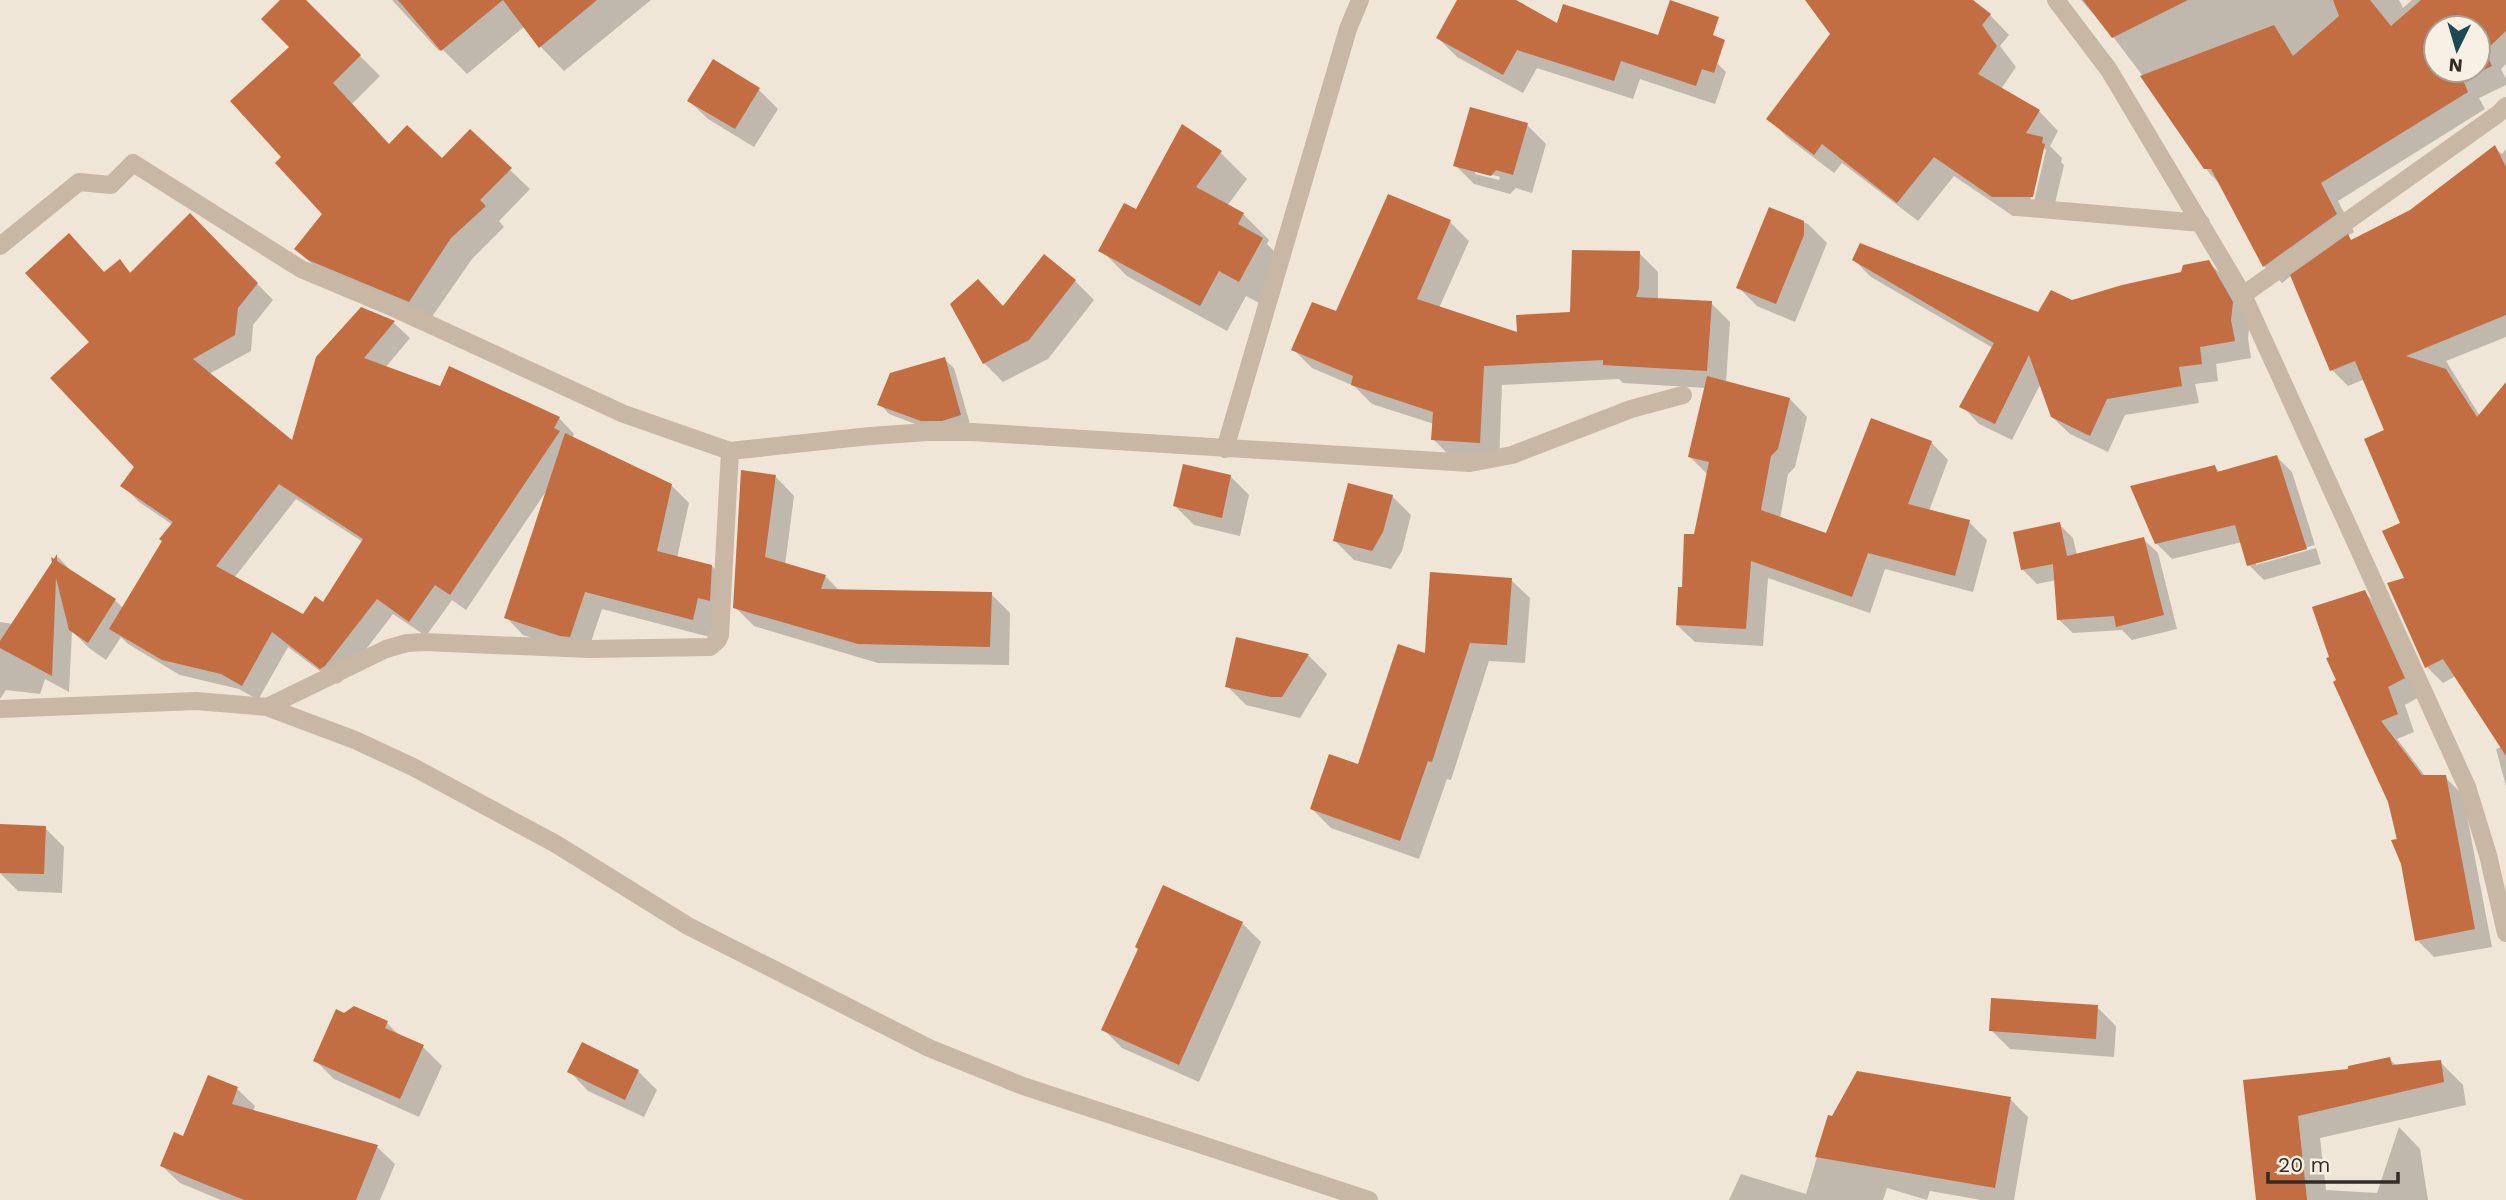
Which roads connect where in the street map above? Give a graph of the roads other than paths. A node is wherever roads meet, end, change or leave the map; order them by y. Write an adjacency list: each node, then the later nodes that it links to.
1 (1360, 0): 9 (street)
2 (2056, 0): 5 (street)
3 (2506, 106): 7 (street)
4 (2017, 207): 5 (street)
5 (2201, 223): 7 (street)
6 (0, 246): 10 (street)
7 (2243, 295): 13 (street)
8 (1683, 396): 9 (street)
9 (1225, 449): 10 (street)
10 (730, 451): 11 (street)
11 (267, 707): 12 (street); 14 (street)
12 (0, 709)
13 (2506, 933)
14 (1369, 1200)

